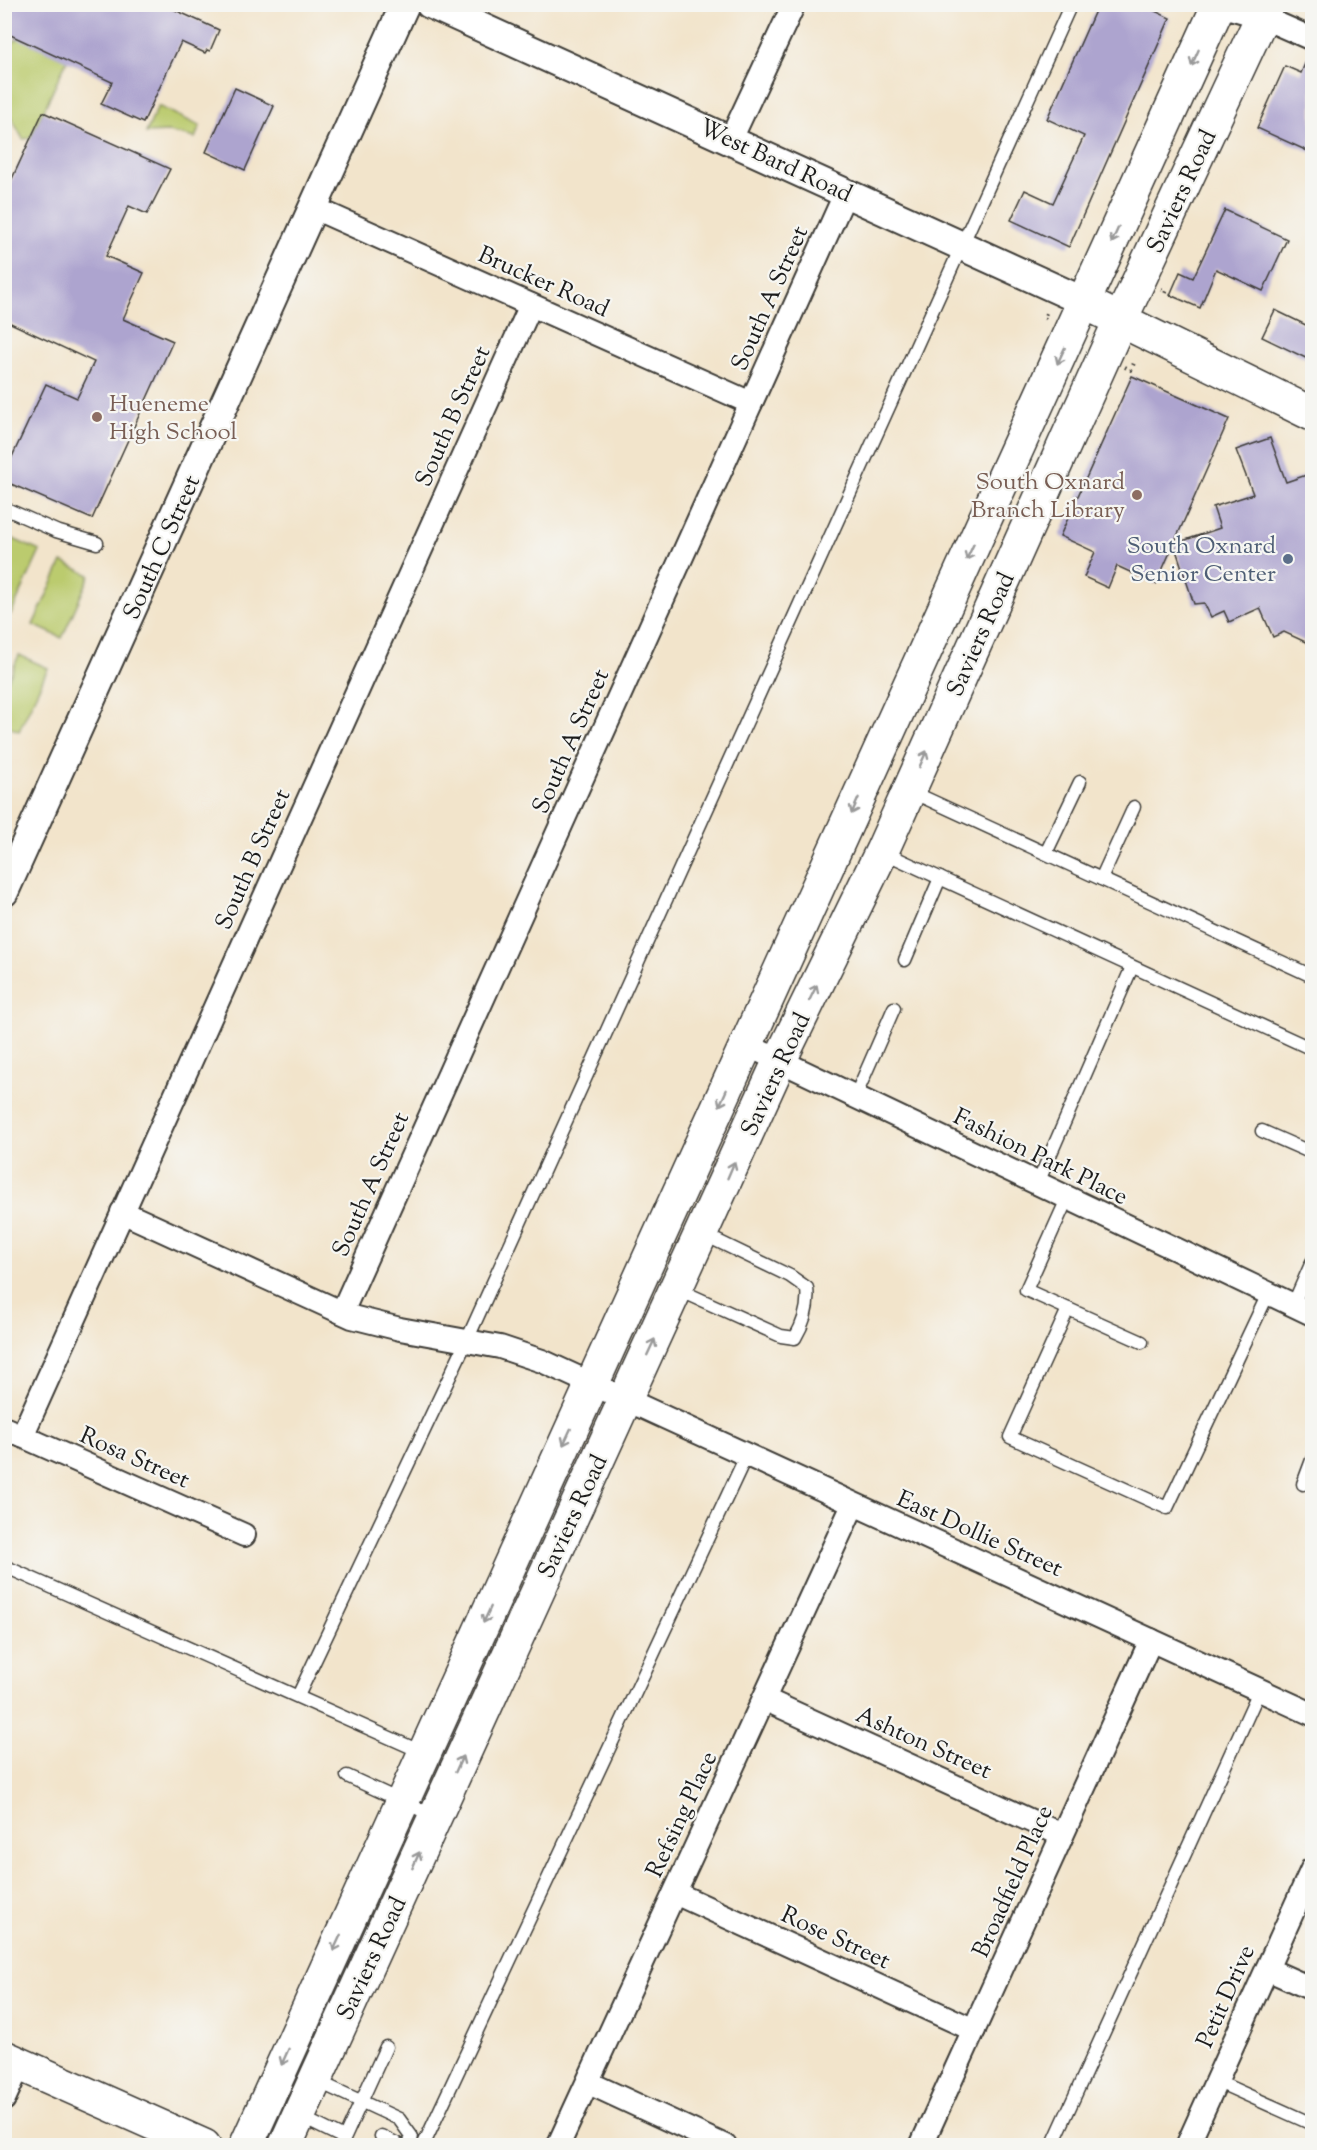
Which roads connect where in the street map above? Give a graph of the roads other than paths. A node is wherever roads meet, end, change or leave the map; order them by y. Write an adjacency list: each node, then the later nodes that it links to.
1 (405, 4): 10 (street, South C Street)
2 (430, 4): 8 (street, West Bard Road)
3 (794, 4): 8 (street)
4 (1071, 4): 11 (lane)
5 (1219, 5): 6 (street); 12 (main road, Saviers Road, one-way to 12)
6 (1265, 11): 7 (street); 14 (main road, Saviers Road)
7 (1312, 39)
8 (731, 139): 9 (street, West Bard Road)
9 (846, 192): 11 (street, West Bard Road); 15 (street, South A Street)
10 (314, 208): 13 (street, Brucker Road); 26 (street, South C Street)
11 (961, 245): 12 (street, West Bard Road); 47 (lane)
12 (1085, 302): 14 (main road, West Bard Road); 31 (main road, Saviers Road, one-way to 31)
13 (531, 305): 15 (street, Brucker Road); 39 (street, South B Street)
14 (1120, 321): 16 (main road, West Bard Road); 20 (main road, Saviers Road, one-way to 14)
15 (751, 403): 46 (street, South A Street)
16 (1312, 414)
17 (4, 508): 18 (lane)
18 (97, 543)
19 (1080, 782): 23 (lane)
20 (909, 791): 22 (main road, Saviers Road); 23 (lane)
21 (1134, 807): 25 (lane)
22 (882, 851): 24 (lane); 33 (main road, Saviers Road, one-way to 22)
23 (1046, 853): 25 (lane)
24 (940, 878): 27 (lane); 28 (lane)
25 (1101, 879): 29 (lane)
26 (4, 892)
27 (905, 960)
28 (1132, 967): 32 (lane); 37 (lane)
29 (1312, 976)
30 (894, 1008): 34 (lane)
31 (747, 1045): 33 (street, Fashion Park Place); 49 (main road, Saviers Road, one-way to 49)
32 (1312, 1049)
33 (780, 1060): 34 (street, Fashion Park Place); 40 (main road, Saviers Road, one-way to 33)
34 (855, 1097): 37 (street, Fashion Park Place)
35 (1262, 1131): 36 (lane)
36 (1312, 1153)
37 (1037, 1185): 38 (street, Fashion Park Place)
38 (1067, 1199): 43 (street, Fashion Park Place); 44 (lane)
39 (122, 1212): 46 (street, East Dollie Street); 51 (street, South B Street)
40 (703, 1234): 42 (main road, Saviers Road); 42 (lane)
41 (1312, 1262): 45 (lane)
42 (677, 1289): 50 (main road, Saviers Road, one-way to 42)
43 (1268, 1294): 44 (lane); 45 (street, Fashion Park Place)
44 (1068, 1309): 48 (lane)
45 (1303, 1310)
46 (342, 1312): 47 (street, East Dollie Street)
47 (467, 1340): 49 (street, East Dollie Street); 60 (lane)
48 (1142, 1342)
49 (592, 1384): 50 (street, East Dollie Street); 63 (main road, Saviers Road, one-way to 63)
50 (626, 1400): 52 (street, East Dollie Street); 66 (main road, Saviers Road, one-way to 50)
51 (13, 1432): 56 (street, Rosa Street)
52 (746, 1456): 55 (street, East Dollie Street); 89 (lane)
53 (1312, 1460): 54 (lane)
54 (1303, 1484)
55 (853, 1505): 58 (street, East Dollie Street); 61 (street, Refsing Place)
56 (244, 1535)
57 (4, 1566): 60 (lane)
58 (1151, 1640): 59 (street, East Dollie Street); 67 (street, Broadfield Place)
59 (1260, 1689): 62 (street, East Dollie Street); 93 (lane)
60 (298, 1696): 63 (lane)
61 (764, 1699): 67 (street, Ashton Street); 69 (street, Refsing Place)
62 (1312, 1714)
63 (425, 1753): 65 (main road, Saviers Road)
64 (347, 1776): 65 (lane)
65 (402, 1802): 66 (lane); 85 (main road, Saviers Road, one-way to 85)
66 (435, 1817): 75 (main road, Saviers Road, one-way to 66)
67 (1062, 1835): 72 (street, Broadfield Place)
68 (1312, 1869): 70 (street, Petit Drive)
69 (675, 1893): 72 (street, Rose Street); 77 (street, Refsing Place)
70 (1267, 1969): 71 (street); 76 (street, Petit Drive)
71 (1312, 1989)
72 (974, 2030): 92 (street, Broadfield Place)
73 (386, 2047): 79 (lane)
74 (12, 2060): 78 (street); 84 (main road)
75 (315, 2080): 79 (lane); 80 (main road, Saviers Road)
76 (1216, 2081): 81 (lane); 94 (street, Petit Drive)
77 (589, 2084): 90 (street, Refsing Place); 91 (street)
78 (4, 2099)
79 (361, 2102): 83 (lane); 88 (lane)
80 (298, 2116): 83 (lane); 86 (main road, Saviers Road)
81 (1312, 2124)
82 (381, 2136): 87 (lane)
83 (342, 2142)
84 (204, 2145)
85 (246, 2145)
86 (285, 2145)
87 (402, 2145)
88 (408, 2145)
89 (423, 2145)
90 (558, 2145)
91 (726, 2145)
92 (921, 2145)
93 (1052, 2145)
94 (1187, 2145)

